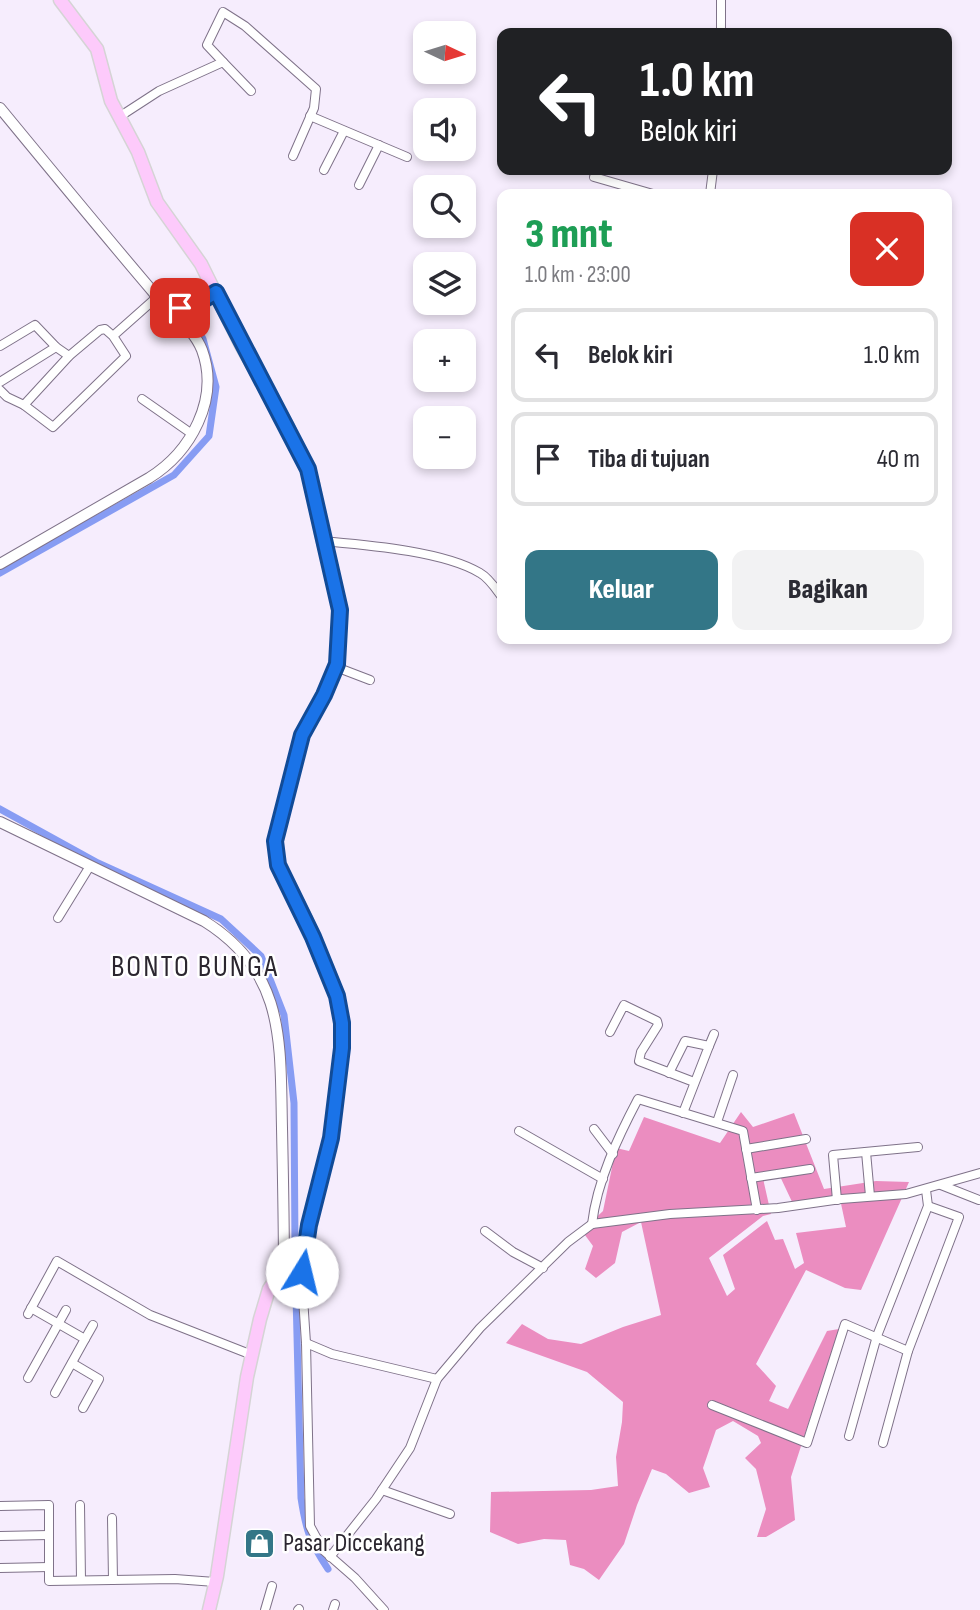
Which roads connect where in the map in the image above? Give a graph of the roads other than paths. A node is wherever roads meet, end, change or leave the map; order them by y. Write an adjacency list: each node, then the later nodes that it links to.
1 (60, 0): 8 (main road)
2 (721, 0): 3 (street)
3 (721, 28)
4 (223, 62): 5 (street); 7 (street); 8 (street)
5 (251, 92)
6 (0, 108): 18 (street)
7 (310, 116): 9 (street); 11 (street)
8 (119, 117): 17 (main road)
9 (344, 131): 10 (street); 13 (street)
10 (379, 145): 12 (street); 15 (street)
11 (293, 156)
12 (407, 157)
13 (324, 170)
14 (594, 177): 16 (street)
15 (359, 185)
16 (636, 189)
17 (216, 292): 19 (street); 29 (main road)
18 (157, 297): 19 (street); 20 (street)
19 (179, 308): 28 (street)
20 (113, 336): 23 (street); 27 (street)
21 (0, 346): 22 (street)
22 (56, 347): 23 (street); 24 (street)
23 (69, 356): 27 (street)
24 (0, 382)
25 (0, 390): 27 (street)
26 (142, 399): 28 (street)
27 (24, 405)
28 (192, 434): 30 (street)
29 (323, 541): 31 (street); 32 (main road)
30 (0, 564)
31 (497, 591)
32 (336, 667): 33 (street); 65 (main road)
33 (370, 680)
34 (0, 822): 35 (street)
35 (90, 866): 36 (street); 67 (street)
36 (58, 918)
37 (610, 1032): 40 (street)
38 (714, 1034): 39 (street)
39 (709, 1046): 40 (street); 42 (street)
40 (669, 1073): 42 (street)
41 (733, 1075): 44 (street)
42 (694, 1082): 43 (street)
43 (683, 1113): 44 (street); 51 (street)
44 (717, 1122): 49 (street)
45 (594, 1129): 51 (street)
46 (519, 1131): 55 (street)
47 (806, 1139): 49 (street)
48 (918, 1147): 50 (street)
49 (746, 1149): 54 (street)
50 (866, 1152): 58 (street); 59 (street)
51 (613, 1154): 55 (street)
52 (810, 1169): 54 (street)
53 (980, 1172): 56 (street)
54 (751, 1178): 62 (street)
55 (603, 1179): 63 (street)
56 (941, 1185): 57 (street); 60 (street)
57 (926, 1190): 58 (street); 61 (street)
58 (870, 1196): 59 (street)
59 (837, 1200): 62 (street)
60 (979, 1200)
61 (928, 1206): 71 (street); 74 (street)
62 (757, 1210): 63 (street)
63 (592, 1224): 66 (street)
64 (485, 1231): 66 (street)
65 (301, 1267): 67 (main road); 73 (street)
66 (543, 1268): 78 (street)
67 (284, 1273): 75 (main road)
68 (66, 1310): 69 (street)
69 (58, 1324): 72 (street); 75 (street); 77 (street)
70 (93, 1325): 72 (street)
71 (877, 1336): 74 (street); 80 (street); 82 (street)
72 (85, 1339): 76 (street)
73 (306, 1343): 78 (street); 91 (street)
74 (908, 1350): 83 (street)
75 (253, 1355): 96 (main road)
76 (72, 1363): 79 (street); 81 (street)
77 (28, 1378)
78 (437, 1380): 84 (street)
79 (55, 1393)
80 (712, 1405)
81 (83, 1408)
82 (849, 1436)
83 (883, 1443)
84 (382, 1490): 87 (street); 91 (street)
85 (80, 1505): 94 (street)
86 (0, 1506): 89 (street)
87 (450, 1514)
88 (112, 1518): 95 (street)
89 (49, 1535): 90 (street); 92 (street)
90 (0, 1536)
91 (330, 1557): 100 (street)
92 (49, 1567): 93 (street); 94 (street)
93 (0, 1568)
94 (81, 1580): 95 (street)
95 (113, 1580): 96 (street)
96 (215, 1582): 98 (main road)
97 (272, 1586): 99 (street)
98 (209, 1610)
99 (265, 1610)
100 (384, 1610)

